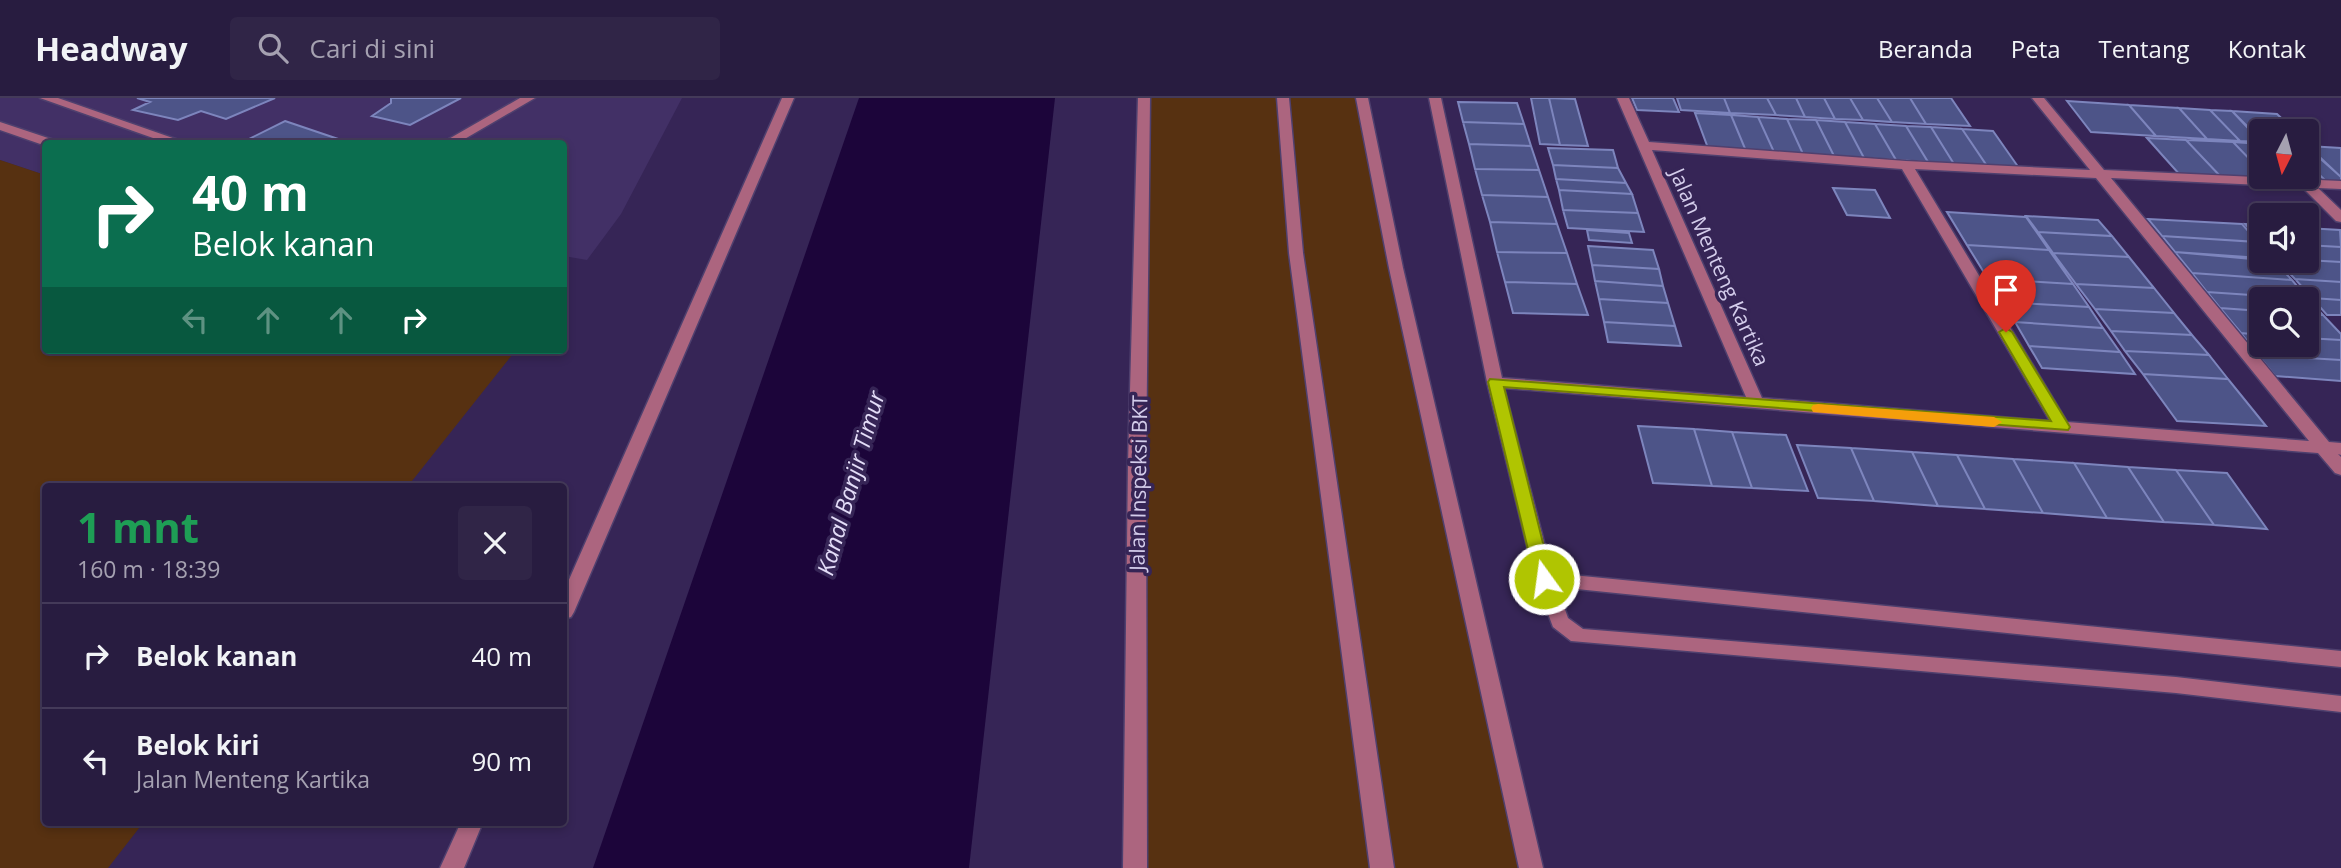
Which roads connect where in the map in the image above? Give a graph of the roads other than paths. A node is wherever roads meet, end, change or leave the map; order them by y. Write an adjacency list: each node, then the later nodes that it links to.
1 (46, 98): 12 (street)
2 (529, 98): 13 (street)
3 (788, 98): 29 (street)
4 (1144, 98): 34 (street, Jalan Inspeksi BKT)
5 (1283, 98): 35 (street)
6 (1362, 98): 36 (street)
7 (1435, 98): 22 (street)
8 (1623, 98): 14 (street, Jalan Menteng Kartika)
9 (2038, 98): 16 (street)
10 (0, 126): 11 (street)
11 (42, 140)
12 (172, 140)
13 (453, 140)
14 (1645, 146): 15 (street); 23 (street, Jalan Menteng Kartika)
15 (1906, 165): 16 (street); 24 (street)
16 (2101, 175): 17 (street); 25 (street)
17 (2249, 181)
18 (2319, 185): 19 (street)
19 (2341, 186)
20 (2311, 189): 21 (street)
21 (2341, 218)
22 (1495, 382): 23 (street); 28 (street)
23 (1758, 404): 24 (street)
24 (2062, 427): 25 (street)
25 (2321, 446): 26 (street); 27 (street)
26 (2341, 449)
27 (2341, 469)
28 (1544, 579): 30 (street); 31 (street)
29 (567, 605)
30 (2341, 659)
31 (2341, 704)
32 (470, 826): 33 (street)
33 (452, 868)
34 (1135, 868)
35 (1382, 868)
36 (1531, 868)

